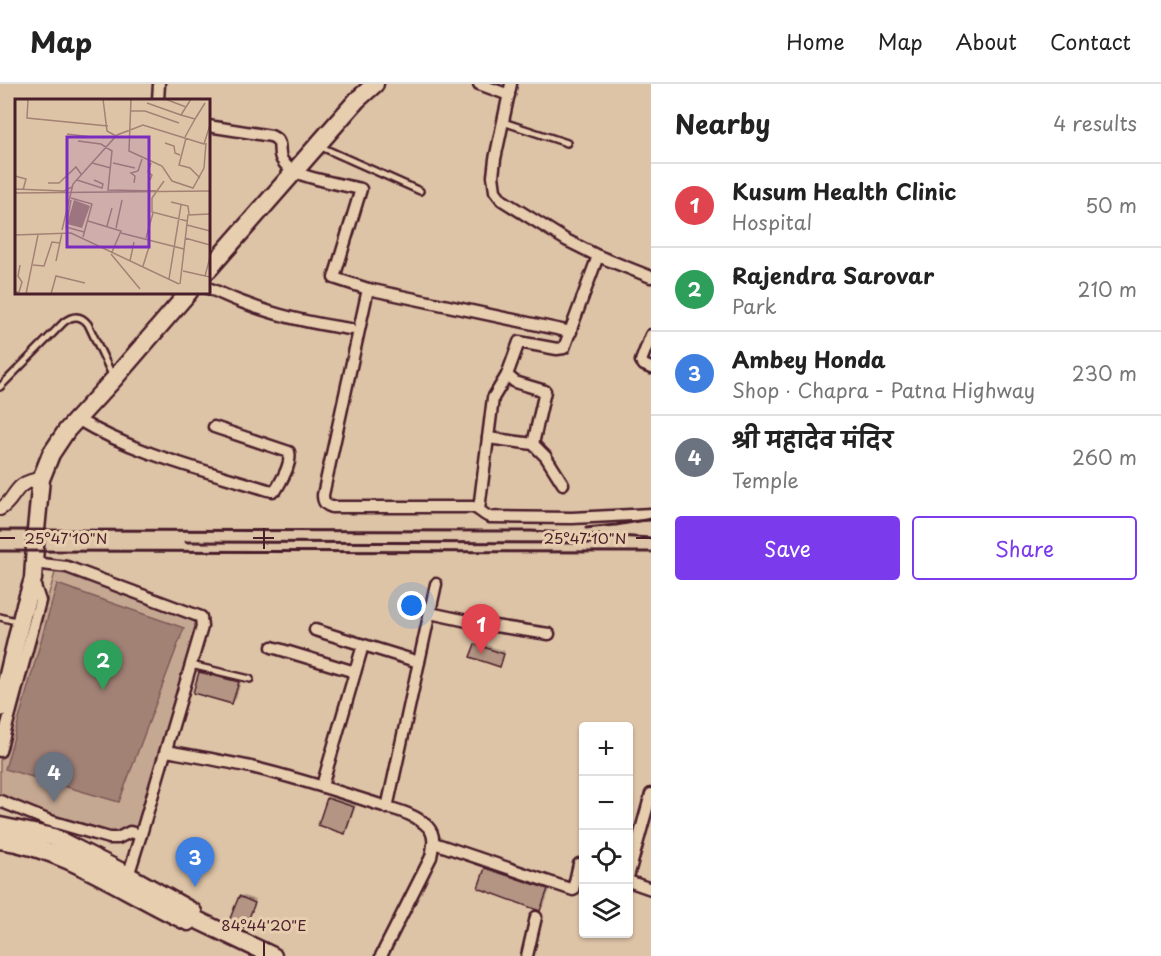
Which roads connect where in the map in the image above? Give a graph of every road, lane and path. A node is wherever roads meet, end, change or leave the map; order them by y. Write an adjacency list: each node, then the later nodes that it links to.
1 (159, 84): 5 (street)
2 (375, 84): 9 (main road)
3 (479, 84): 4 (street)
4 (510, 90): 6 (street)
5 (158, 99)
6 (503, 122): 8 (lane); 12 (street)
7 (210, 126): 10 (street)
8 (567, 143)
9 (317, 145): 10 (main road); 11 (lane)
10 (294, 172): 13 (main road); 16 (street)
11 (420, 191)
12 (598, 256): 14 (street); 19 (street)
13 (210, 268)
14 (651, 277)
15 (210, 289): 18 (street)
16 (368, 289): 19 (street); 32 (street)
17 (187, 294): 23 (main road)
18 (350, 329)
19 (571, 332): 22 (street)
20 (651, 335): 21 (street)
21 (651, 368)
22 (507, 375): 27 (street); 28 (street)
23 (114, 379): 24 (lane); 25 (main road)
24 (0, 387)
25 (77, 419): 26 (street); 29 (main road)
26 (214, 427)
27 (488, 438): 28 (street); 32 (street)
28 (533, 444): 30 (street)
29 (41, 479): 31 (street); 34 (main road)
30 (563, 484)
31 (0, 509)
32 (479, 509): 33 (street)
33 (651, 514)
34 (34, 571): 38 (main road); 44 (street); 48 (street)
35 (436, 584): 36 (street)
36 (430, 613): 40 (street); 43 (street)
37 (0, 616): 38 (lane)
38 (20, 623): 47 (main road)
39 (315, 630): 41 (street)
40 (549, 634)
41 (363, 645): 43 (street); 45 (street)
42 (272, 647): 45 (street)
43 (419, 662): 53 (street)
44 (191, 665): 46 (lane); 49 (street)
45 (355, 672): 50 (street)
46 (250, 679)
47 (0, 708)
48 (0, 751)
49 (166, 751): 50 (street); 55 (street)
50 (322, 786): 53 (street)
51 (651, 794): 58 (street)
52 (0, 801): 55 (street)
53 (387, 808): 57 (street)
54 (0, 826): 60 (main road)
55 (141, 835): 60 (street)
56 (0, 840): 64 (main road)
57 (434, 843): 59 (street); 66 (street)
58 (633, 861)
59 (579, 864)
60 (128, 876): 64 (main road)
61 (633, 881): 62 (street)
62 (651, 889)
63 (536, 917): 67 (street)
64 (195, 919): 65 (main road)
65 (273, 956)
66 (381, 956)
67 (527, 956)

